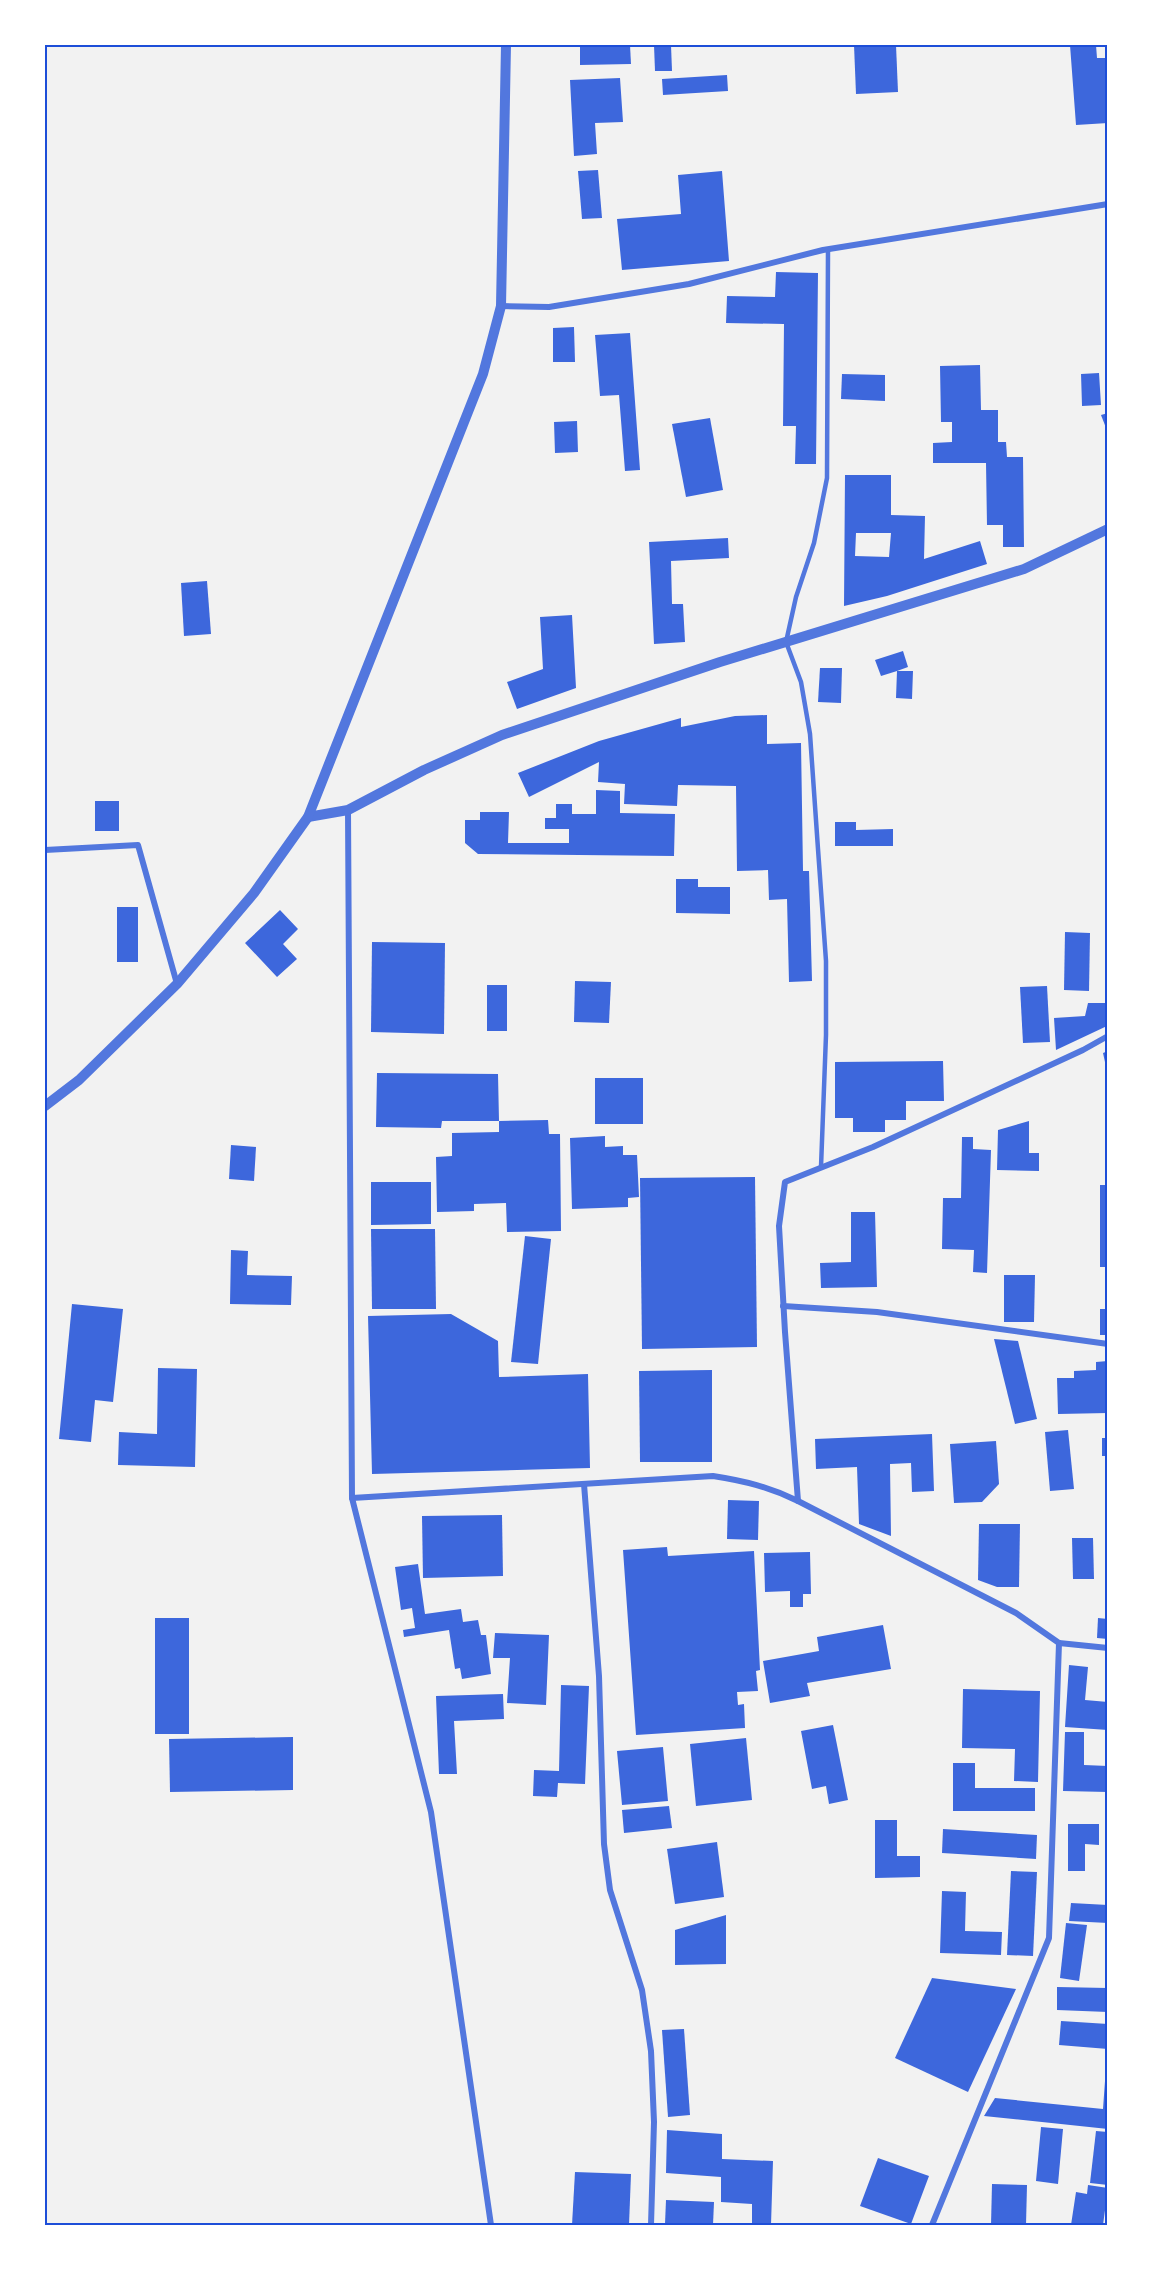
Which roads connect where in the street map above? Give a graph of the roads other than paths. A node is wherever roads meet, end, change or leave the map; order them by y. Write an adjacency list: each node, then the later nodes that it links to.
1 (506, 45): 4 (street)
2 (1108, 204): 3 (street)
3 (828, 250): 4 (street); 6 (lane)
4 (501, 306): 8 (street)
5 (1108, 529): 6 (street)
6 (786, 642): 7 (street); 13 (lane)
7 (348, 810): 8 (street); 17 (street)
8 (308, 817): 10 (street)
9 (45, 850): 10 (street)
10 (177, 984): 12 (street)
11 (1108, 1036): 13 (street)
12 (45, 1106)
13 (821, 1167): 14 (street)
14 (783, 1306): 15 (street); 18 (street)
15 (1108, 1344)
16 (584, 1484): 17 (street); 18 (street); 22 (street)
17 (352, 1498): 21 (street)
18 (798, 1501): 19 (street)
19 (1059, 1643): 20 (street); 23 (street)
20 (1108, 1648)
21 (491, 2225)
22 (651, 2225)
23 (932, 2225)

